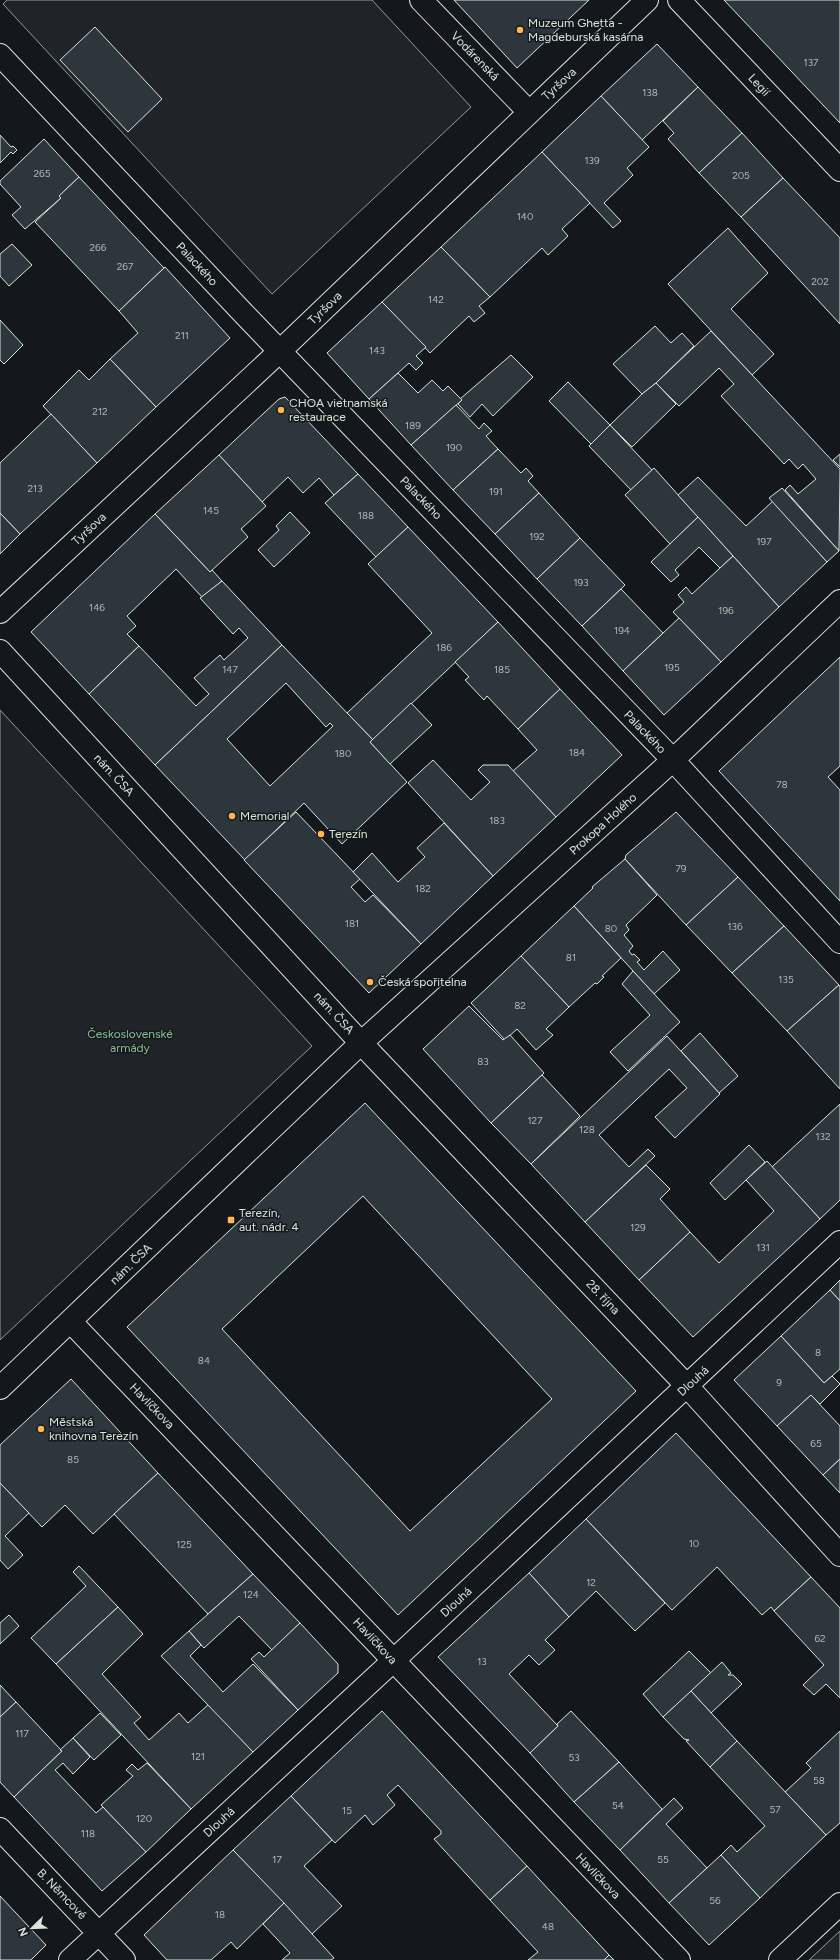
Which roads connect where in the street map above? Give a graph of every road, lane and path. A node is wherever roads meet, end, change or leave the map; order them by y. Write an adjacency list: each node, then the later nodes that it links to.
1 (421, 0): 5 (street, Vodárenská)
2 (647, 0): 5 (street, Tyršova)
3 (679, 0): 6 (street, Legií)
4 (0, 55): 7 (street, Palackého)
5 (529, 112): 7 (street, Tyršova)
6 (840, 170)
7 (280, 351): 9 (street, Tyršova); 11 (street, Palackého)
8 (840, 601): 11 (street, Prokopa Holého)
9 (0, 612)
10 (0, 652): 13 (street, nám. ČSA)
11 (673, 760): 12 (street, Palackého); 13 (street, Prokopa Holého)
12 (840, 942)
13 (362, 1043): 15 (street, nám. ČSA); 16 (street, 28. října)
14 (840, 1242): 16 (street, Dlouhá)
15 (71, 1322): 17 (street, nám. ČSA); 19 (street, Havlíčkova)
16 (688, 1386): 18 (street, 28. října); 19 (street, Dlouhá)
17 (0, 1388)
18 (840, 1555)
19 (393, 1661): 22 (street, Dlouhá); 25 (street, Havlíčkova)
20 (0, 1829): 22 (street, B. Němcové)
21 (840, 1904): 26 (street)
22 (99, 1933): 23 (street, Dlouhá); 24 (street, B. Němcové)
23 (70, 1960)
24 (124, 1960)
25 (679, 1960)
26 (780, 1960)

